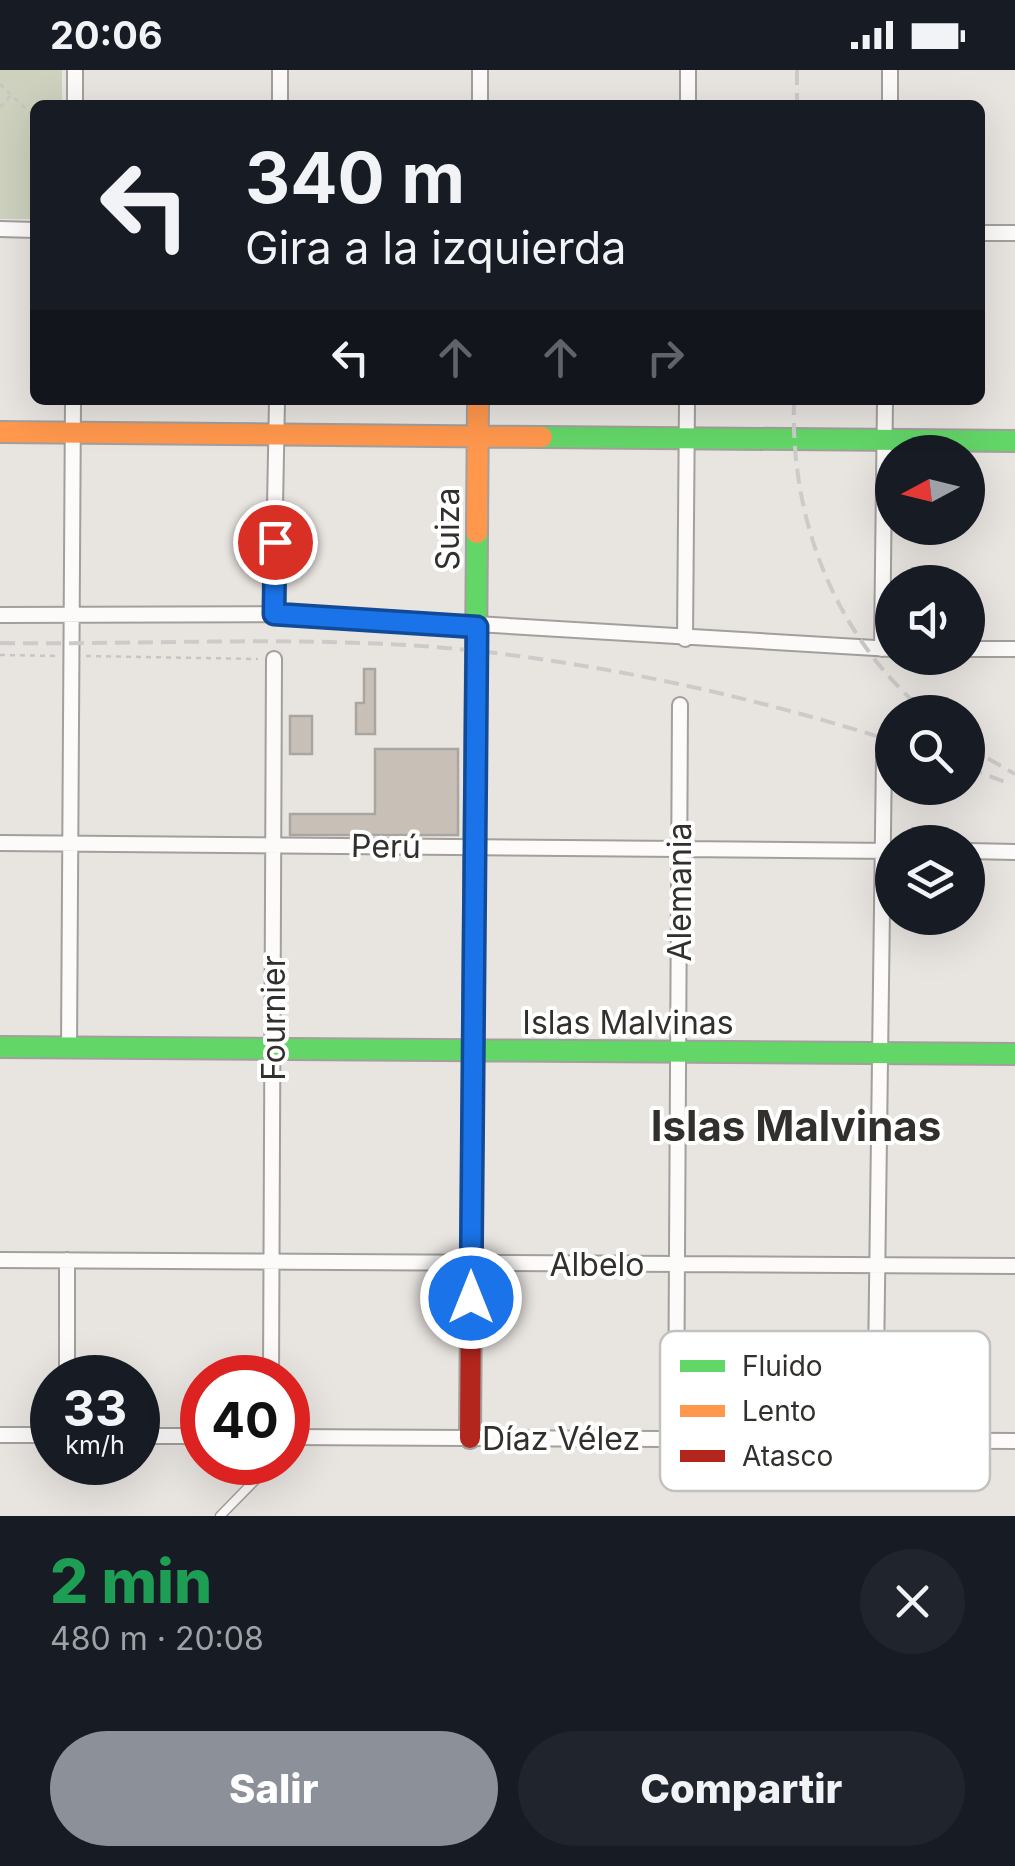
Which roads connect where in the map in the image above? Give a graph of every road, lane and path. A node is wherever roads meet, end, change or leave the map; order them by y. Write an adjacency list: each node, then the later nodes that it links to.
1 (75, 70): 8 (street)
2 (280, 70): 9 (street)
3 (480, 70): 10 (street)
4 (688, 70): 11 (street)
5 (890, 70): 12 (street)
6 (0, 84): 7 (path)
7 (11, 95): 13 (path); 14 (path)
8 (75, 100)
9 (280, 100)
10 (480, 100)
11 (688, 100)
12 (890, 100)
13 (0, 106)
14 (30, 113)
15 (0, 229): 16 (street)
16 (30, 230)
17 (985, 233): 18 (street)
18 (1015, 233)
19 (73, 405): 24 (street)
20 (277, 405): 26 (street)
21 (478, 405): 27 (street, Suiza)
22 (686, 405): 29 (street)
23 (885, 405): 28 (street)
24 (73, 431): 25 (street); 26 (street); 35 (street)
25 (0, 432)
26 (276, 434): 27 (street); 33 (street)
27 (478, 435): 29 (street); 36 (street, Suiza)
28 (884, 435)
29 (686, 437): 30 (street); 37 (street)
30 (875, 439)
31 (985, 441): 32 (street)
32 (1015, 441)
33 (274, 614): 35 (street); 36 (street)
34 (0, 615): 35 (street)
35 (71, 617): 42 (street)
36 (477, 627): 37 (street); 48 (street, Suiza)
37 (685, 640): 38 (street)
38 (875, 648)
39 (985, 649): 40 (street)
40 (1015, 649)
41 (0, 655): 42 (path)
42 (71, 656): 43 (path); 46 (street)
43 (274, 659): 47 (street, Fournier)
44 (680, 706): 49 (street, Alemania)
45 (0, 843): 46 (street, Perú)
46 (70, 843): 47 (street, Perú); 55 (street)
47 (274, 845): 48 (street, Perú); 56 (street, Fournier)
48 (474, 847): 49 (street, Perú); 57 (street, Suiza)
49 (680, 849): 50 (street, Perú); 58 (street, Alemania)
50 (875, 851)
51 (985, 852): 52 (street)
52 (1015, 852)
53 (885, 935): 59 (street)
54 (0, 1047): 55 (street, Islas Malvinas)
55 (69, 1049): 56 (street, Islas Malvinas)
56 (273, 1050): 57 (street, Islas Malvinas); 63 (street, Fournier)
57 (473, 1051): 58 (street, Islas Malvinas); 64 (street, Suiza)
58 (678, 1052): 59 (street, Islas Malvinas); 65 (street, Alemania)
59 (880, 1054): 60 (street, Islas Malvinas); 66 (street)
60 (1015, 1054)
61 (0, 1260): 62 (street, Albelo)
62 (67, 1260): 63 (street, Albelo); 70 (street)
63 (272, 1262): 64 (street, Albelo); 71 (street, Fournier)
64 (471, 1263): 65 (street, Albelo); 75 (street, Suiza)
65 (677, 1264): 66 (street, Albelo); 68 (street, Alemania)
66 (878, 1266): 67 (street, Albelo); 69 (street)
67 (1015, 1266)
68 (677, 1331)
69 (877, 1331)
70 (66, 1355)
71 (271, 1355)
72 (0, 1435): 73 (street)
73 (30, 1435)
74 (310, 1436): 75 (street, Díaz Vélez)
75 (470, 1438): 76 (street, Díaz Vélez)
76 (660, 1439)
77 (990, 1441): 78 (street, Díaz Vélez)
78 (1015, 1441)
79 (250, 1485): 80 (lane)
80 (220, 1516)

